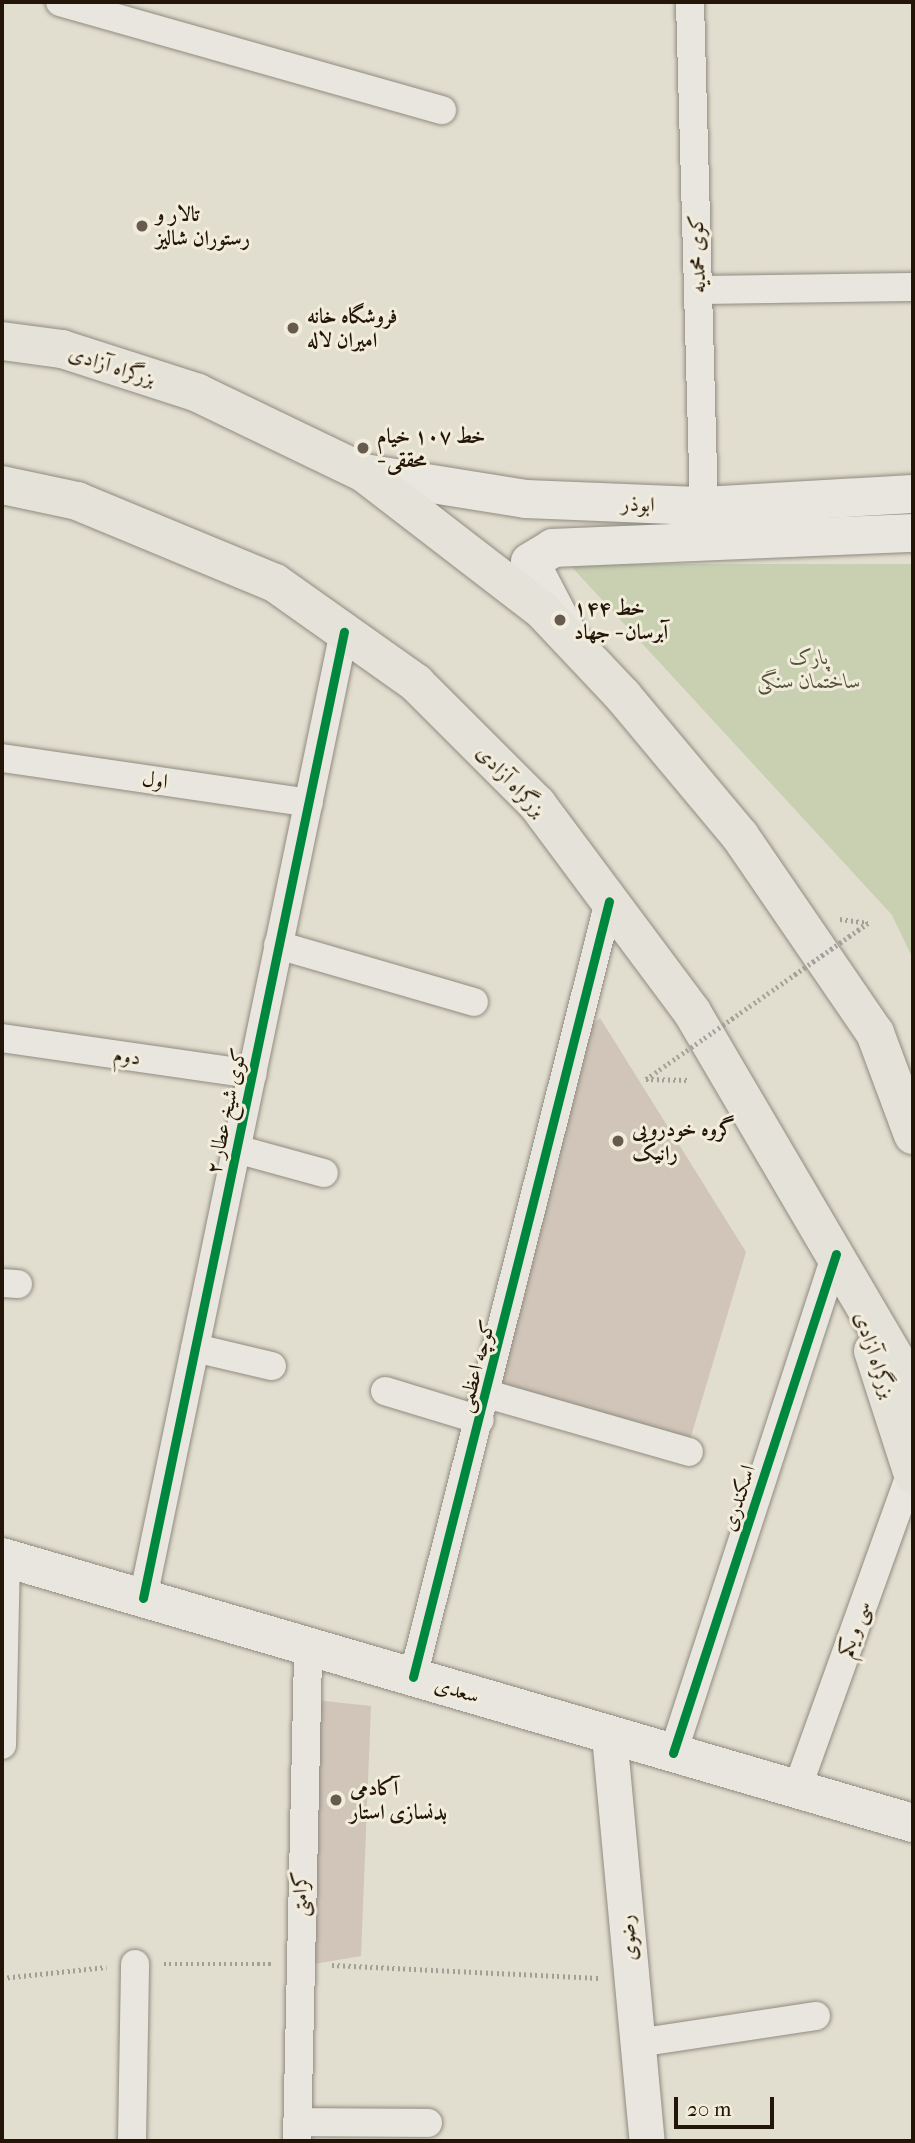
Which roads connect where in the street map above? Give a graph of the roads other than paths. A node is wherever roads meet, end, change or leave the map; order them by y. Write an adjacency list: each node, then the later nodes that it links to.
1 (60, 2): 3 (street)
2 (690, 2): 5 (street, کوی محمدیه)
3 (442, 110)
4 (913, 287): 5 (street)
5 (698, 290): 10 (street, کوی محمدیه)
6 (2, 341): 7 (highway, بزرگراه آزادی)
7 (364, 473): 10 (main road, ابوذر); 13 (highway, بزرگراه آزادی)
8 (2, 485): 12 (highway, بزرگراه آزادی)
9 (913, 494): 10 (main road, ابوذر)
10 (704, 525): 11 (main road, ابوذر); 13 (main road, ابوذر)
11 (913, 533)
12 (344, 632): 15 (street, کوی شیخ عطار ۲); 16 (highway, بزرگراه آزادی)
13 (570, 638): 19 (highway, بزرگراه آزادی)
14 (2, 758): 15 (street, اول)
15 (309, 803): 17 (street, کوی شیخ عطار ۲)
16 (609, 901): 26 (highway, بزرگراه آزادی); 31 (street, کوچه اعظمی)
17 (278, 945): 18 (street); 21 (street, کوی شیخ عطار ۲)
18 (474, 1002)
19 (875, 1032): 22 (highway, بزرگراه آزادی); 23 (highway, بزرگراه آزادی)
20 (2, 1038): 21 (street, دوم)
21 (252, 1074): 24 (street, کوی شیخ عطار ۲)
22 (913, 1092)
23 (913, 1135)
24 (236, 1149): 25 (street); 27 (street, کوی شیخ عطار ۲)
25 (324, 1173)
26 (843, 1265): 29 (highway, بزرگراه آزادی); 33 (highway, بزرگراه آزادی); 40 (street, اسکندری)
27 (195, 1348): 28 (street); 35 (street, کوی شیخ عطار ۲)
28 (272, 1366)
29 (913, 1389)
30 (386, 1391): 31 (street)
31 (483, 1407): 32 (street); 37 (street, کوچه اعظمی)
32 (689, 1452)
33 (912, 1472): 41 (street, سی و یکم)
34 (4, 1557): 35 (main road, سعدی); 39 (street)
35 (143, 1598): 36 (main road, سعدی)
36 (308, 1646): 37 (main road, سعدی); 47 (street, کرامتی)
37 (413, 1677): 38 (main road, سعدی)
38 (609, 1735): 40 (main road, سعدی); 45 (street, رضوی)
39 (2, 1745)
40 (673, 1753): 41 (main road, سعدی)
41 (797, 1789): 42 (main road, سعدی)
42 (913, 1823)
43 (135, 1964): 48 (street)
44 (816, 2016): 45 (street)
45 (637, 2043): 49 (street, رضوی)
46 (428, 2123): 47 (street)
47 (297, 2132)
48 (132, 2141)
49 (647, 2141)

